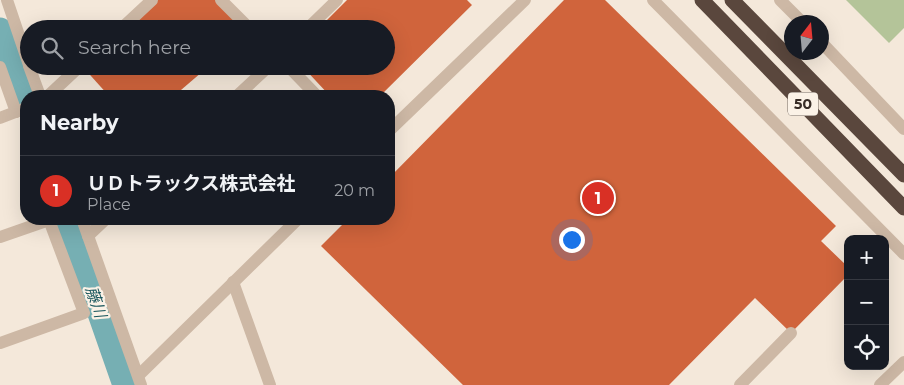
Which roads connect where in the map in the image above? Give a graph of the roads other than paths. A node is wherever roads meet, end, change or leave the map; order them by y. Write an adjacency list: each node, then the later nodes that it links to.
1 (7, 0): 14 (street)
2 (152, 0): 11 (street)
3 (221, 0): 12 (street)
4 (337, 0): 13 (street)
5 (525, 0): 28 (street)
6 (653, 0): 39 (street)
7 (702, 0): 31 (highway, 50)
8 (732, 0): 30 (highway, 50)
9 (780, 0): 10 (street)
10 (795, 15)
11 (131, 20)
12 (241, 20)
13 (317, 20)
14 (20, 38)
15 (829, 50): 29 (street)
16 (0, 67): 25 (street)
17 (33, 75): 21 (street)
18 (70, 75): 22 (street)
19 (259, 75): 23 (street)
20 (297, 75): 24 (street)
21 (38, 90)
22 (54, 90)
23 (243, 90)
24 (311, 90)
25 (20, 108)
26 (20, 110): 27 (street)
27 (0, 118)
28 (395, 125)
29 (904, 129)
30 (904, 175)
31 (904, 208)
32 (35, 225): 38 (street)
33 (51, 225): 42 (street)
34 (84, 225): 37 (street)
35 (100, 225): 37 (street)
36 (292, 225): 40 (street)
37 (88, 236): 44 (street)
38 (0, 237)
39 (904, 254)
40 (233, 282): 44 (street); 45 (street)
41 (791, 333): 46 (street)
42 (0, 343)
43 (904, 362): 47 (street)
44 (140, 380)
45 (270, 385)
46 (740, 385)
47 (880, 385)

